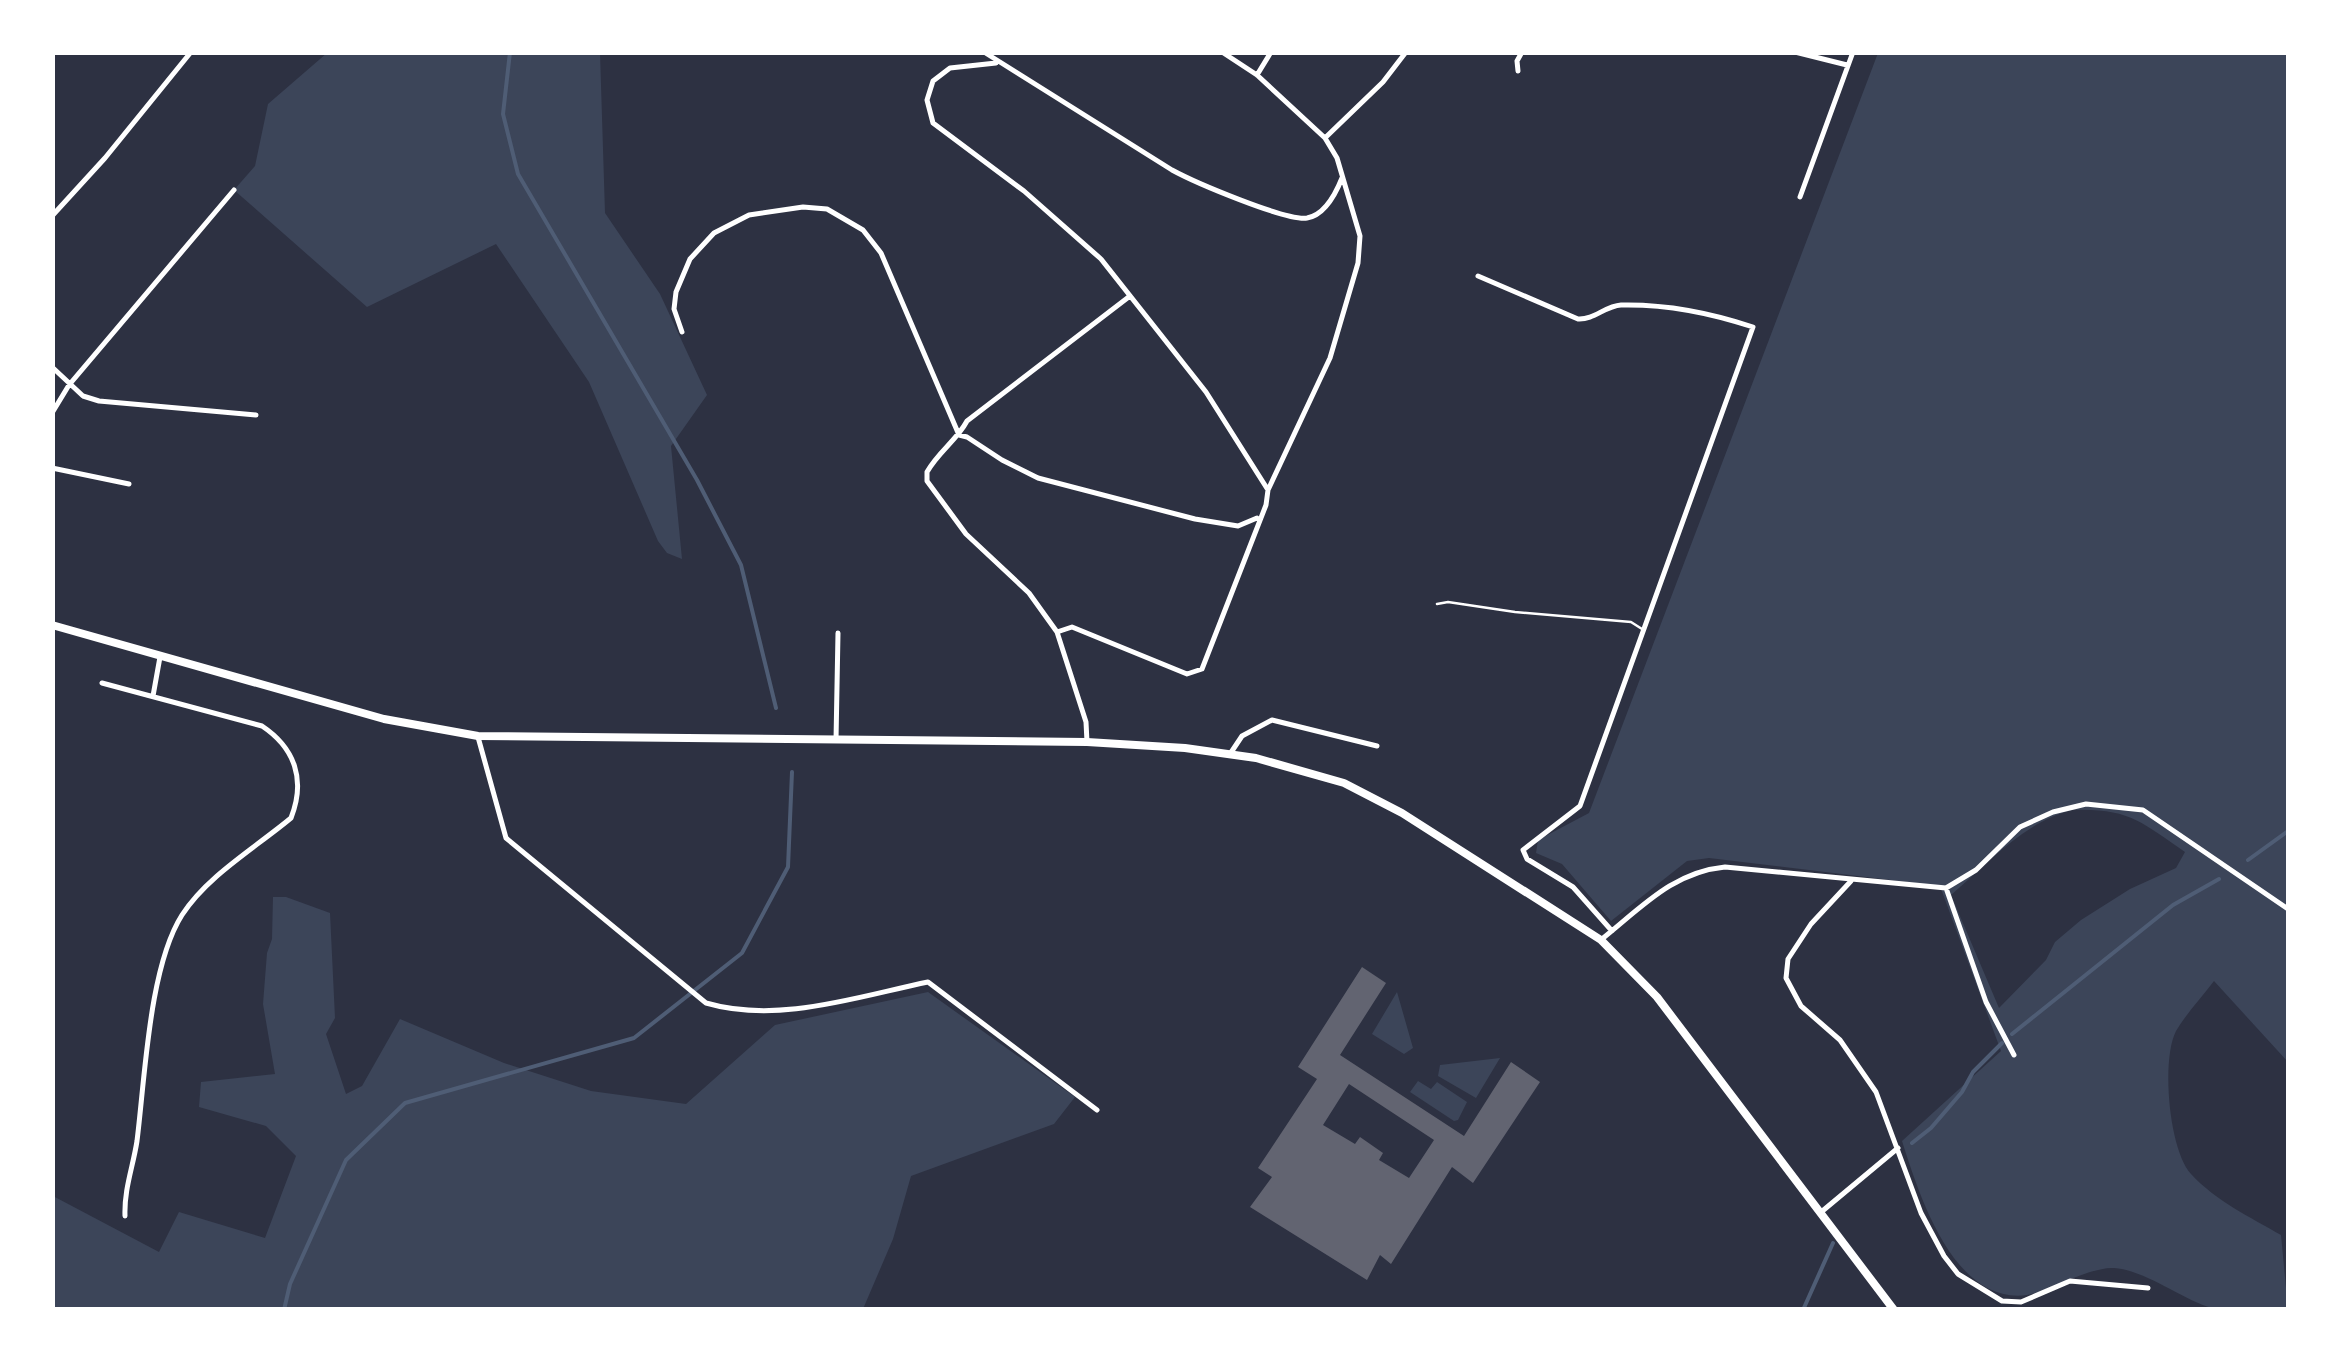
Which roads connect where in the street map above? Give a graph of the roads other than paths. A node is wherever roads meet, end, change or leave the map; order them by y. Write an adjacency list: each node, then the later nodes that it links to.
1 (192, 52): 17 (street)
2 (984, 52): 9 (street)
3 (1222, 52): 12 (street)
4 (1271, 52): 12 (street)
5 (1406, 52): 13 (street)
6 (1522, 52): 11 (street)
7 (1795, 52): 10 (street)
8 (1852, 52): 10 (street)
9 (996, 63): 14 (street); 19 (street)
10 (1848, 65): 16 (street)
11 (1518, 71)
12 (1257, 75): 13 (street)
13 (1325, 138): 14 (street)
14 (1342, 177): 28 (street)
15 (234, 190): 22 (street)
16 (1800, 197)
17 (52, 216)
18 (1478, 276): 32 (street)
19 (1130, 296): 25 (street); 28 (street)
20 (682, 332): 25 (street)
21 (52, 367): 22 (street)
22 (69, 385): 23 (street); 24 (street)
23 (52, 413)
24 (256, 415)
25 (959, 435): 29 (street); 34 (street)
26 (52, 468): 27 (street)
27 (128, 484)
28 (1268, 490): 29 (street)
29 (1259, 517): 34 (street)
30 (1437, 604): 32 (lane)
31 (52, 625): 35 (main road)
32 (1644, 631): 46 (street)
33 (838, 632): 39 (street)
34 (1057, 632): 40 (street)
35 (160, 654): 37 (street); 38 (main road)
36 (102, 682): 37 (street)
37 (153, 696): 52 (street)
38 (478, 736): 39 (main road); 49 (street)
39 (836, 741): 40 (main road)
40 (1087, 742): 42 (main road)
41 (1376, 746): 42 (street)
42 (1230, 754): 47 (main road)
43 (1851, 881): 44 (street); 46 (street); 50 (street)
44 (1946, 888): 45 (street); 48 (street)
45 (2288, 908)
46 (1612, 930): 47 (street)
47 (1601, 940): 51 (main road)
48 (2014, 1055)
49 (1097, 1110)
50 (1898, 1148): 51 (street); 53 (street)
51 (1820, 1212): 54 (main road)
52 (125, 1216)
53 (2148, 1288)
54 (1894, 1310)

